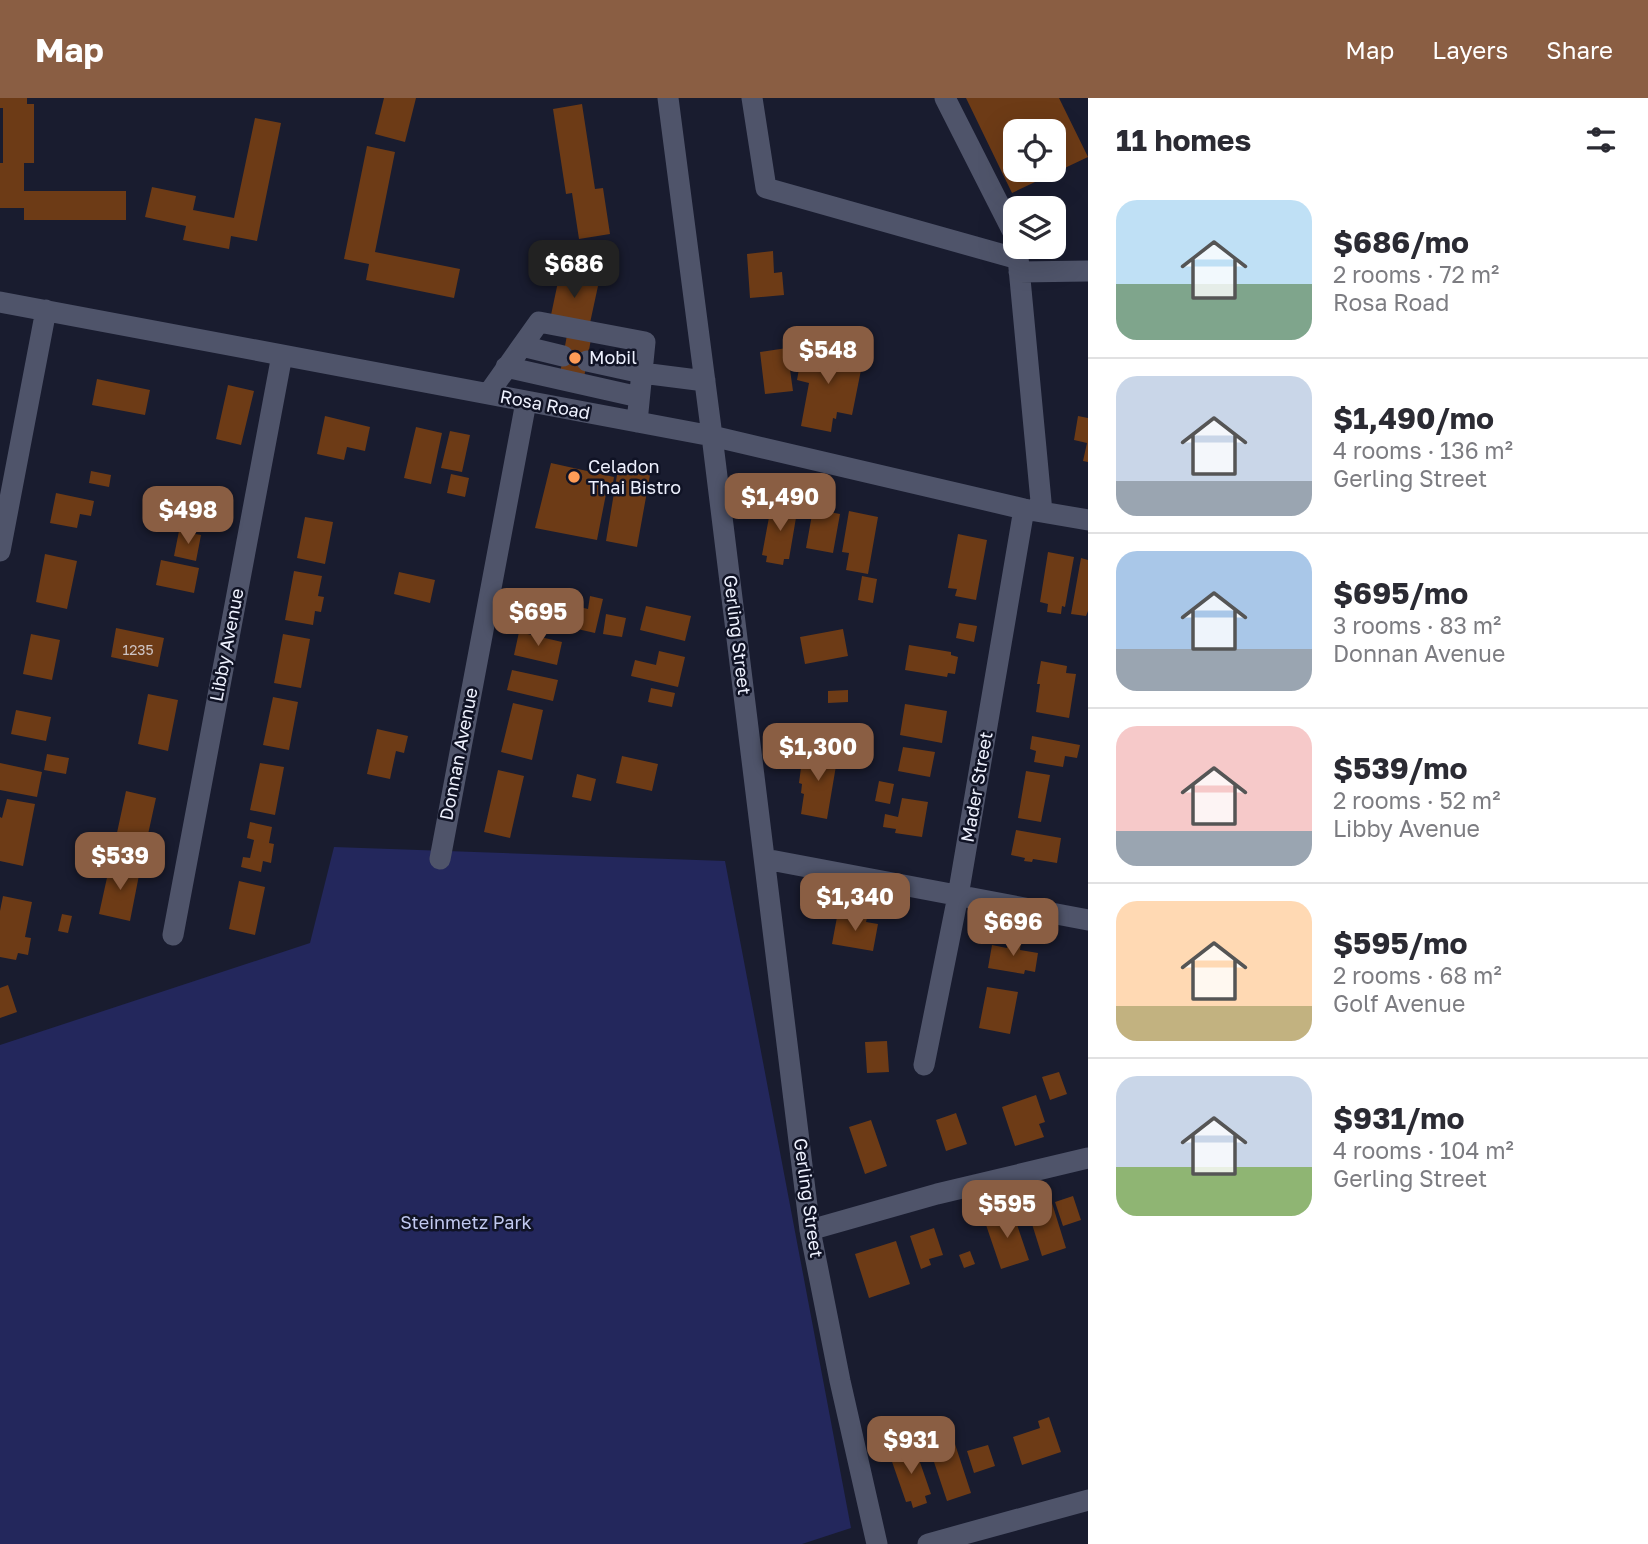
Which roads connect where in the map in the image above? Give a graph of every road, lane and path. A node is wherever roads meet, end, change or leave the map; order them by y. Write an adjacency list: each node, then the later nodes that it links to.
1 (668, 98): 17 (street, Gerling Street)
2 (752, 98): 5 (street)
3 (946, 98): 4 (street)
4 (1003, 212)
5 (1003, 255)
6 (1018, 259): 7 (street); 25 (street, Mader Street)
7 (1088, 271)
8 (0, 303): 9 (street, Rosa Road)
9 (46, 310): 11 (street, Rosa Road); 27 (street)
10 (522, 346): 12 (street); 14 (street); 15 (street)
11 (282, 355): 19 (street, Rosa Road); 32 (street, Libby Avenue)
12 (563, 356)
13 (587, 361): 15 (street)
14 (506, 367): 16 (street); 19 (street)
15 (642, 373): 17 (street); 20 (street)
16 (539, 375): 18 (street); 21 (street, Donnan Avenue)
17 (705, 381): 24 (street, Gerling Street)
18 (601, 389): 20 (street); 22 (street)
19 (488, 394): 21 (street, Rosa Road)
20 (639, 397): 23 (street)
21 (530, 403): 22 (street, Rosa Road); 28 (street, Donnan Avenue)
22 (596, 416): 23 (street, Rosa Road)
23 (637, 422): 24 (street, Rosa Road)
24 (712, 436): 25 (street, Rosa Road); 29 (street, Gerling Street)
25 (1033, 510): 26 (street, Rosa Road); 30 (street, Mader Street)
26 (1088, 520)
27 (0, 551)
28 (440, 859)
29 (765, 859): 30 (street); 35 (street, Gerling Street)
30 (958, 896): 31 (street); 33 (street, Mader Street)
31 (1088, 919)
32 (173, 934)
33 (924, 1065)
34 (1088, 1158): 35 (street)
35 (810, 1230): 37 (street, Gerling Street)
36 (1088, 1500): 38 (street)
37 (877, 1544)
38 (928, 1544)

